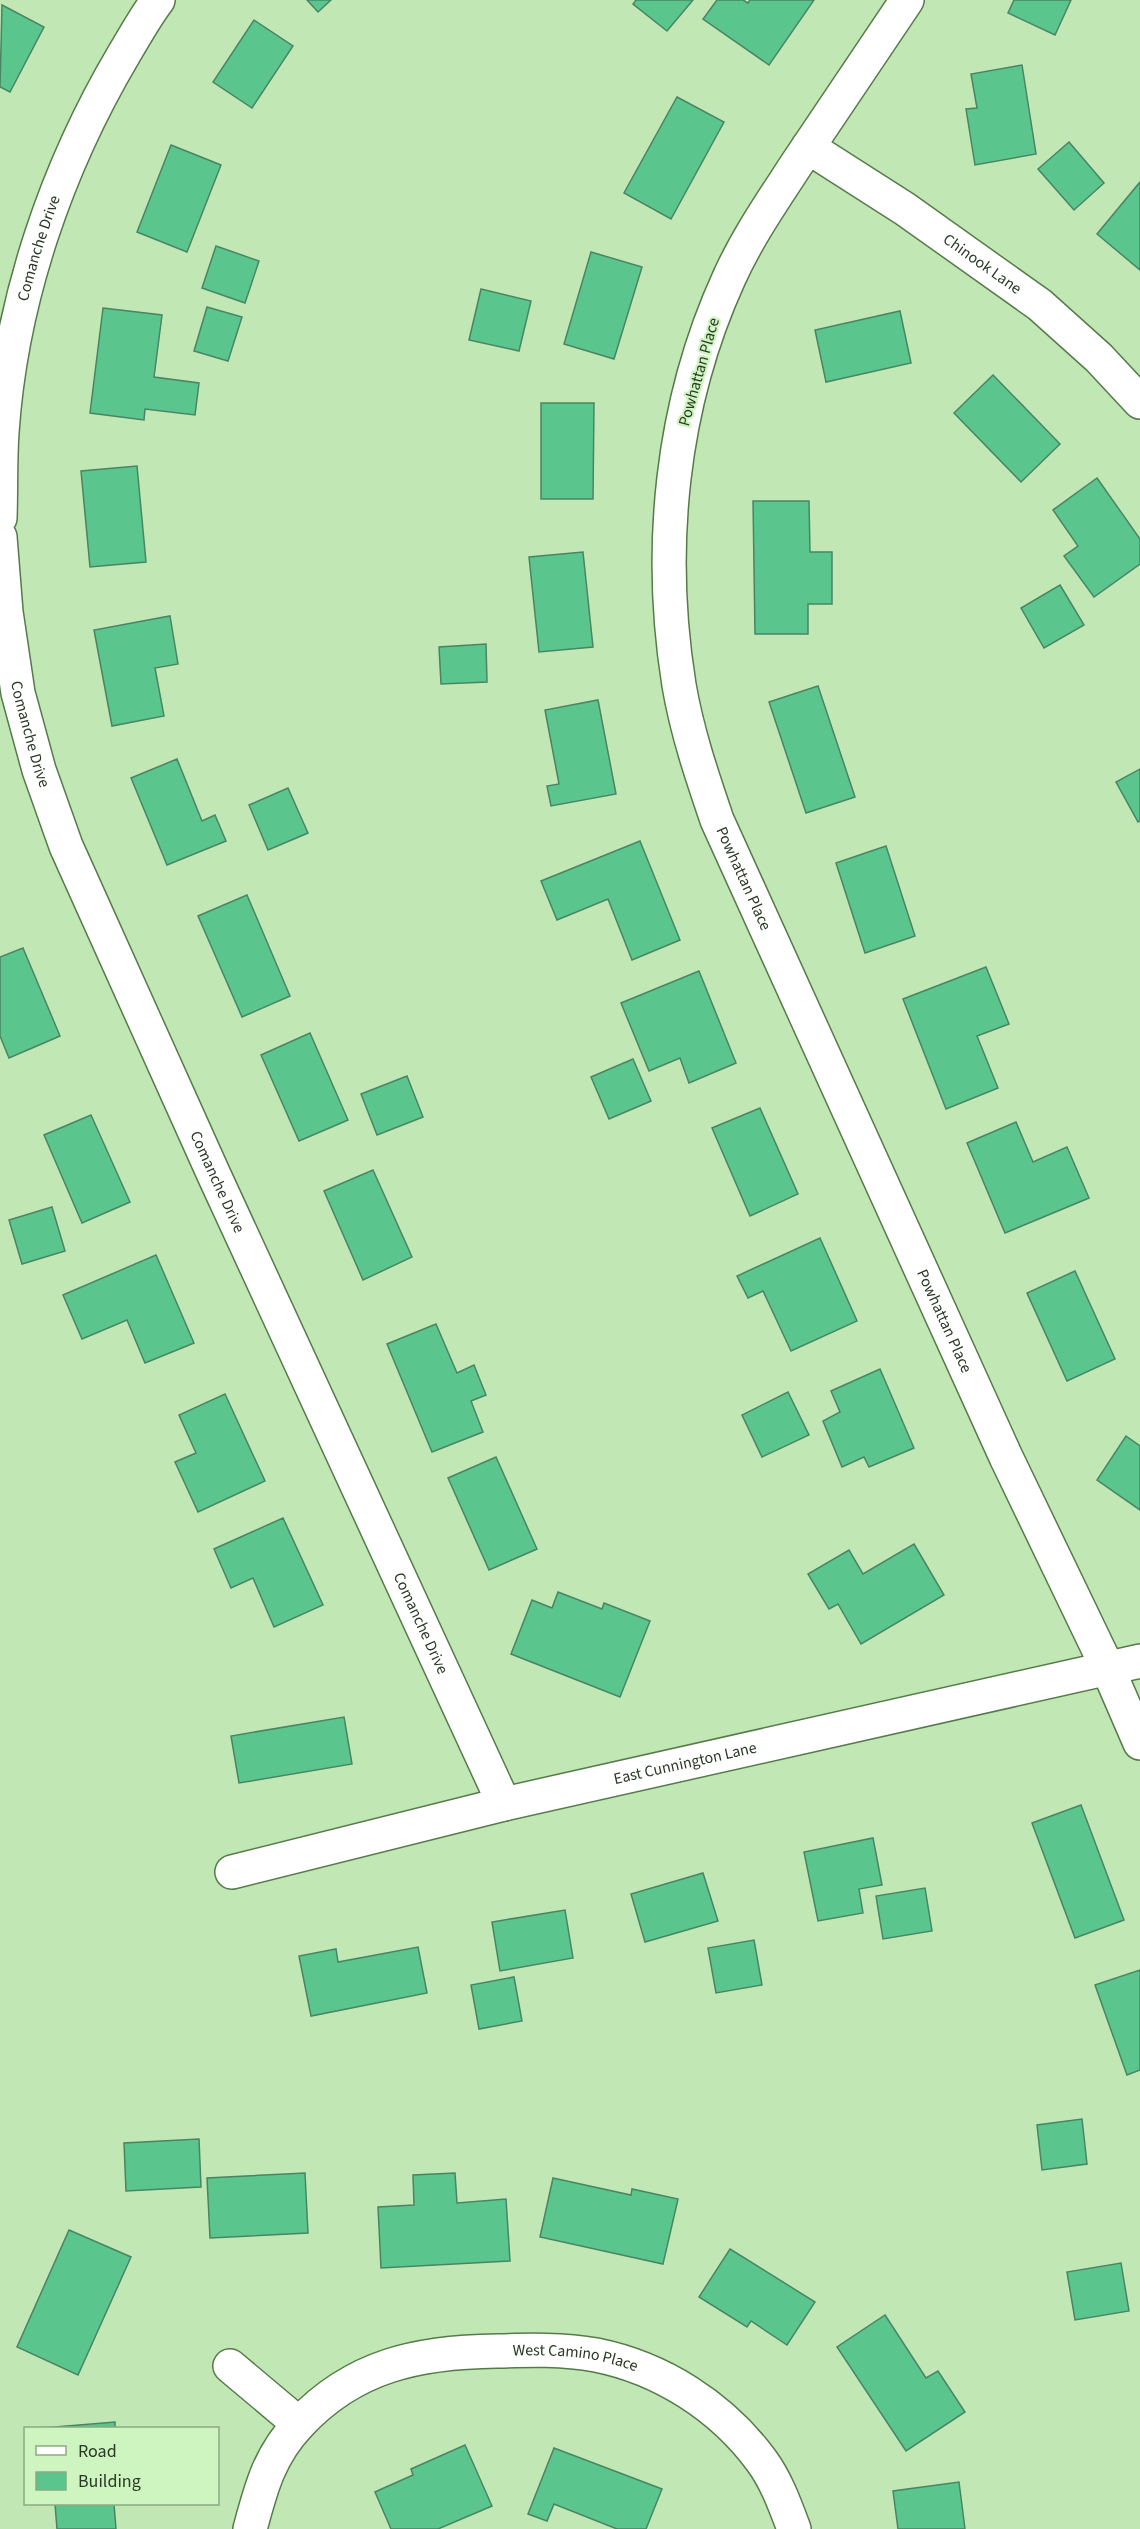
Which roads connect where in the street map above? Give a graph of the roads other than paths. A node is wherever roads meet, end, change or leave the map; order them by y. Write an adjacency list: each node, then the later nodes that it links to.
1 (158, 0): 5 (street, Comanche Drive)
2 (907, 0): 3 (street, Powhattan Place)
3 (808, 147): 4 (street, Chinook Lane); 8 (street, Powhattan Place)
4 (1140, 402)
5 (0, 518)
6 (0, 537): 10 (street, Comanche Drive)
7 (1140, 1661): 8 (street, East Cunnington Lane)
8 (1108, 1669): 9 (street, Powhattan Place); 10 (street, East Cunnington Lane)
9 (1140, 1743)
10 (504, 1804): 11 (street, East Cunnington Lane)
11 (232, 1872)
12 (230, 2366): 13 (street)
13 (299, 2424): 14 (street, West Camino Place); 15 (street, West Camino Place)
14 (250, 2529)
15 (794, 2529)

